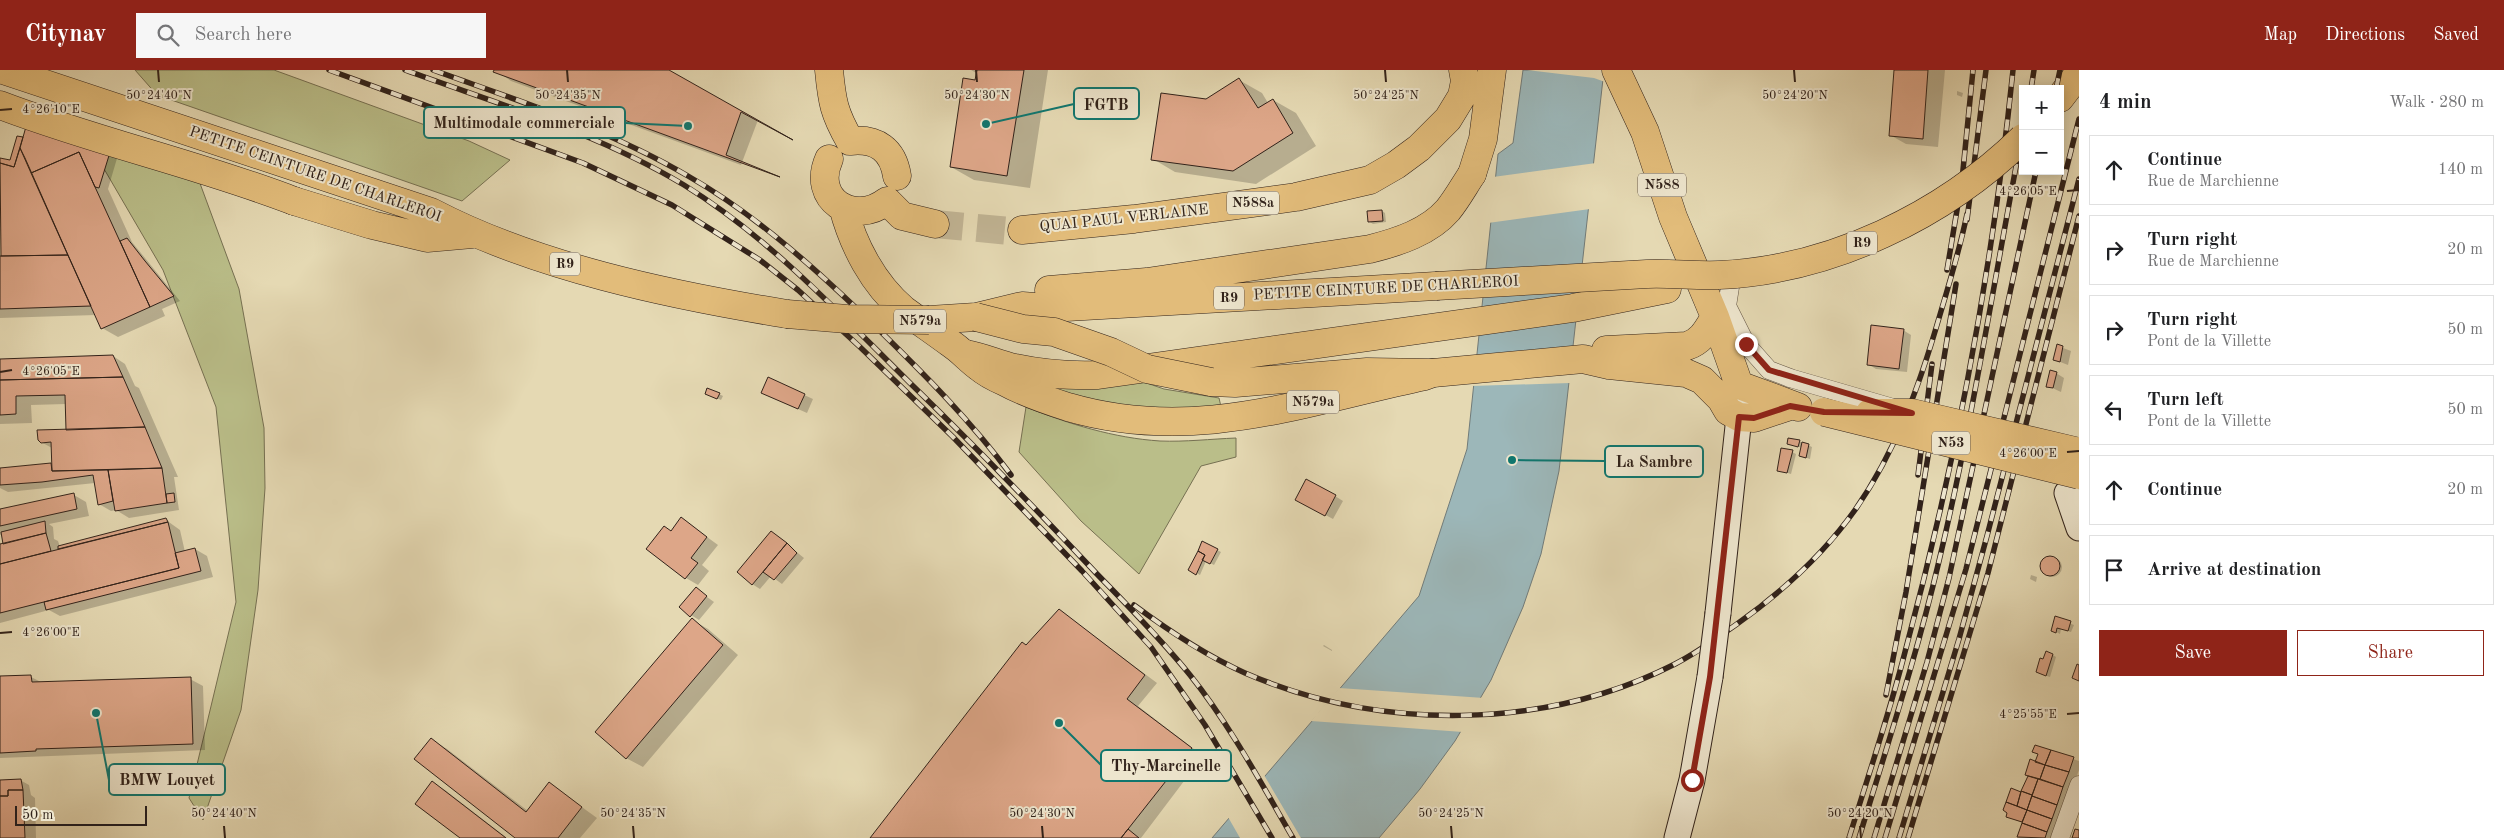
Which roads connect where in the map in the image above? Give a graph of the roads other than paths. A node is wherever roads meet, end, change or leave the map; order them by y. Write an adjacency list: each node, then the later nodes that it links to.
1 (3, 70): 14 (main road, PETITE CEINTURE DE CHARLEROI)
2 (830, 70): 10 (main road)
3 (1463, 70): 15 (main road, QUAI PAUL VERLAINE / N588a)
4 (1492, 70): 17 (main road)
5 (1616, 70): 19 (main road, N588)
6 (2079, 73): 7 (main road)
7 (2064, 93)
8 (0, 105): 14 (main road)
9 (2019, 141): 16 (main road, PETITE CEINTURE DE CHARLEROI / R9, bridge)
10 (842, 147): 11 (main road); 12 (main road)
11 (891, 192): 12 (main road); 13 (main road)
12 (843, 207): 20 (main road, N579a)
13 (935, 224)
14 (429, 225): 18 (main road, PETITE CEINTURE DE CHARLEROI / R9, bridge)
15 (1022, 230)
16 (1724, 281): 17 (main road, PETITE CEINTURE DE CHARLEROI / R9, bridge); 20 (main road, bridge); 26 (street, bridge)
17 (1022, 306): 18 (main road, PETITE CEINTURE DE CHARLEROI / R9)
18 (976, 317): 22 (main road, bridge)
19 (1715, 317): 21 (main road, N579a); 23 (main road, N588)
20 (966, 354): 22 (main road, N579a)
21 (1627, 358): 22 (main road, N579a); 27 (main road, N579a)
22 (1433, 372)
23 (1739, 385): 24 (main road, N53); 27 (main road)
24 (1790, 406): 25 (main road, N53); 27 (main road)
25 (1824, 412): 26 (main road, N53, bridge); 29 (main road, N53, bridge)
26 (1912, 413): 28 (main road, N53, bridge)
27 (1739, 417): 32 (main road, bridge)
28 (2079, 452)
29 (2073, 484): 30 (main road)
30 (2079, 528)
31 (2079, 785): 33 (street)
32 (1676, 838)
33 (2060, 838)

